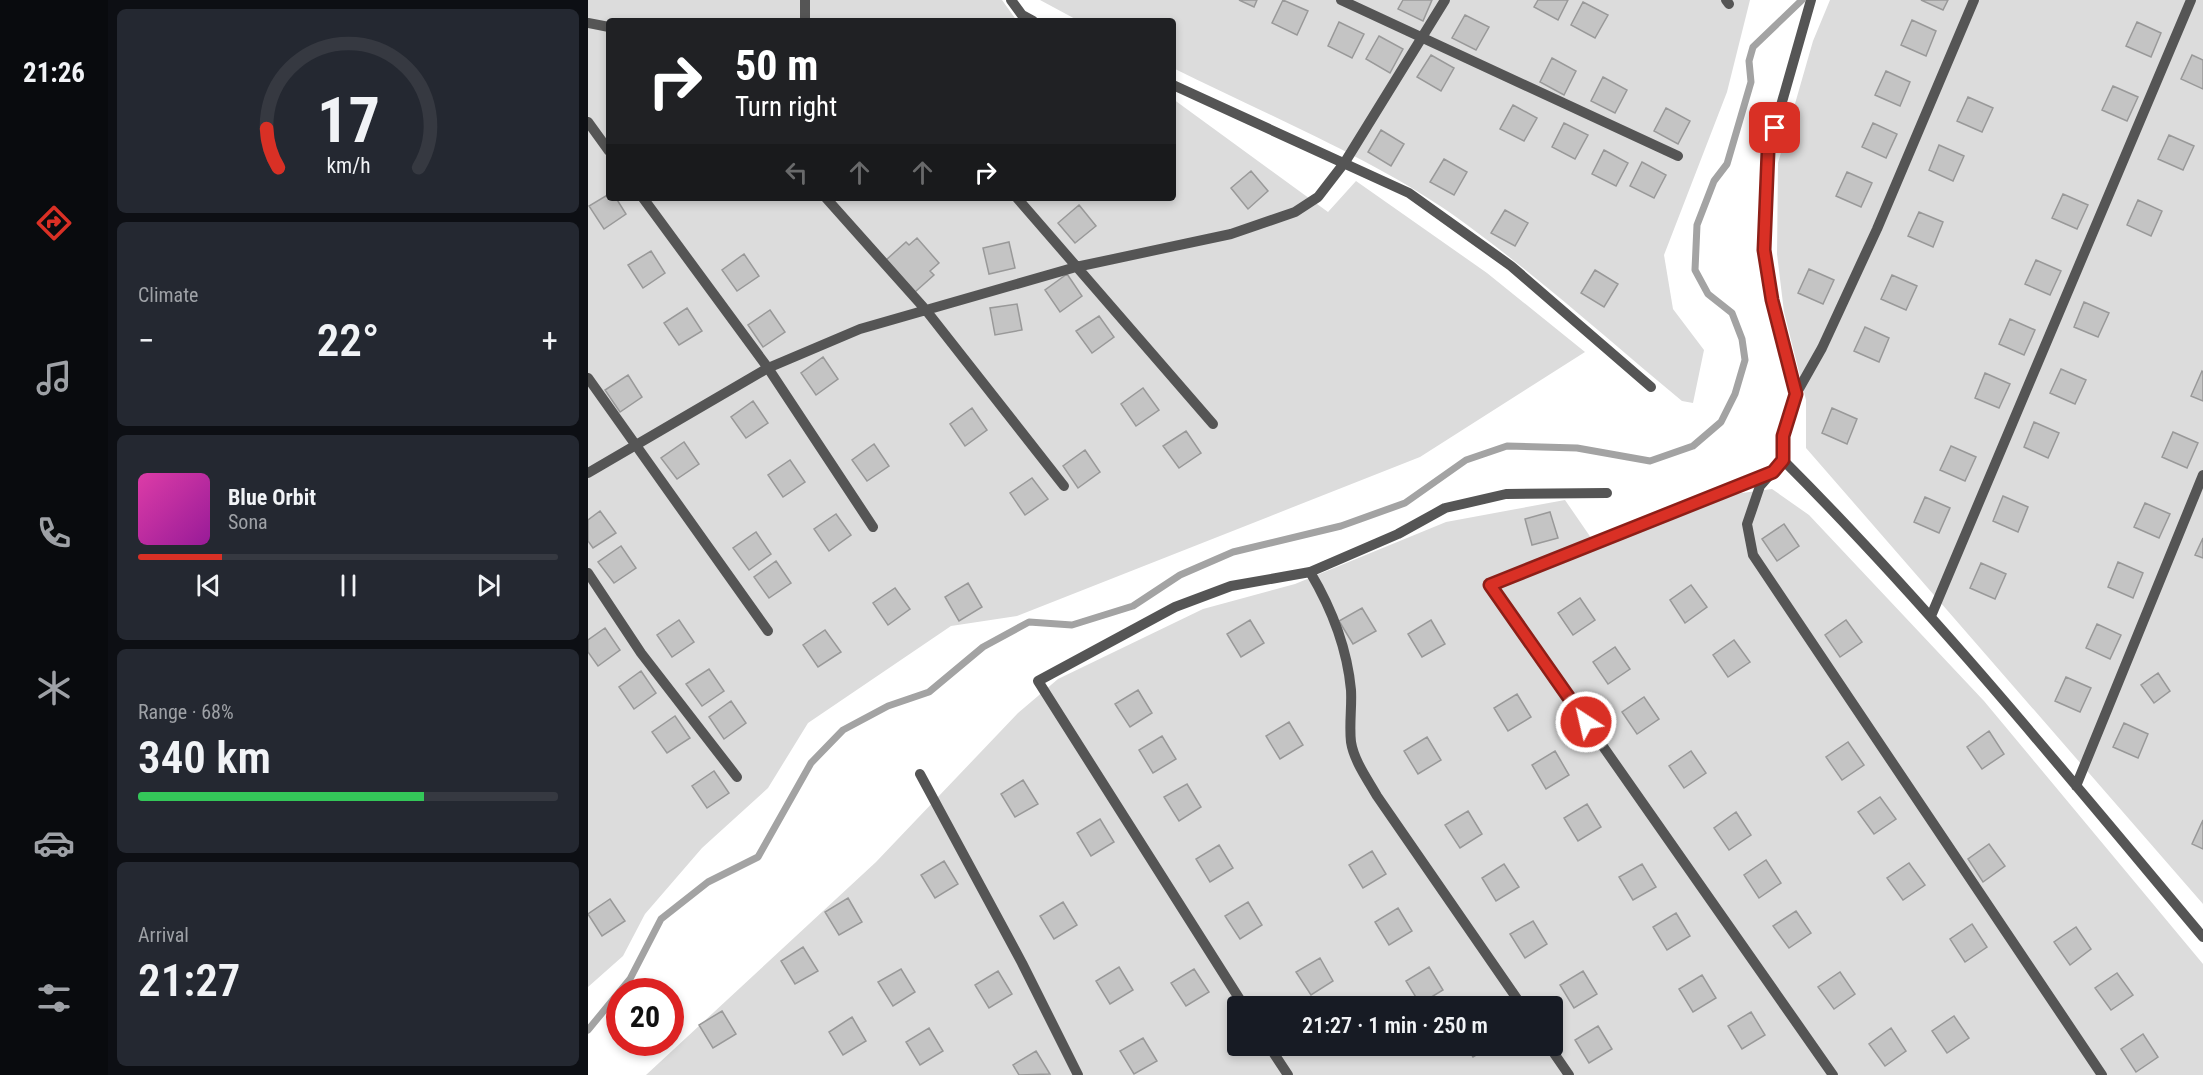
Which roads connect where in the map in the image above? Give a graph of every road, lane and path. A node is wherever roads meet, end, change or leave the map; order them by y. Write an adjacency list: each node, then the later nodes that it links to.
1 (805, 0): 8 (lane)
2 (1011, 0): 9 (lane)
3 (1341, 0): 12 (lane)
4 (1445, 0): 12 (lane)
5 (1811, 0): 26 (lane)
6 (1974, 0): 26 (lane)
7 (2191, 0): 38 (lane)
8 (805, 18)
9 (1028, 18)
10 (588, 23): 11 (lane)
11 (606, 26)
12 (1423, 39): 16 (lane); 17 (lane)
13 (1176, 86): 17 (lane)
14 (588, 123): 15 (lane)
15 (606, 147)
16 (1678, 156)
17 (1345, 162): 21 (lane); 25 (lane)
18 (645, 201): 23 (lane)
19 (829, 201): 22 (lane)
20 (1020, 201): 21 (lane)
21 (1076, 267): 22 (lane); 27 (lane)
22 (925, 309): 23 (lane); 33 (lane)
23 (768, 368): 28 (lane); 35 (lane)
24 (588, 378): 28 (lane)
25 (1651, 387)
26 (1796, 394): 29 (lane)
27 (1213, 424)
28 (634, 444): 31 (lane); 39 (lane)
29 (1783, 460): 30 (lane); 38 (lane)
30 (1773, 472): 51 (lane); 52 (lane)
31 (588, 473)
32 (2203, 476): 42 (lane)
33 (1064, 486)
34 (1607, 493): 37 (lane)
35 (873, 527)
36 (588, 573): 41 (lane)
37 (1310, 573): 44 (lane); 45 (lane)
38 (1931, 616): 42 (lane)
39 (768, 631)
40 (920, 774): 48 (lane)
41 (736, 777)
42 (2076, 786): 43 (lane)
43 (2203, 936)
44 (1238, 996)
45 (1515, 996)
46 (1276, 1056): 49 (lane)
47 (1556, 1056): 50 (lane)
48 (1078, 1075)
49 (1288, 1075)
50 (1569, 1075)
51 (1833, 1075)
52 (2102, 1075)

